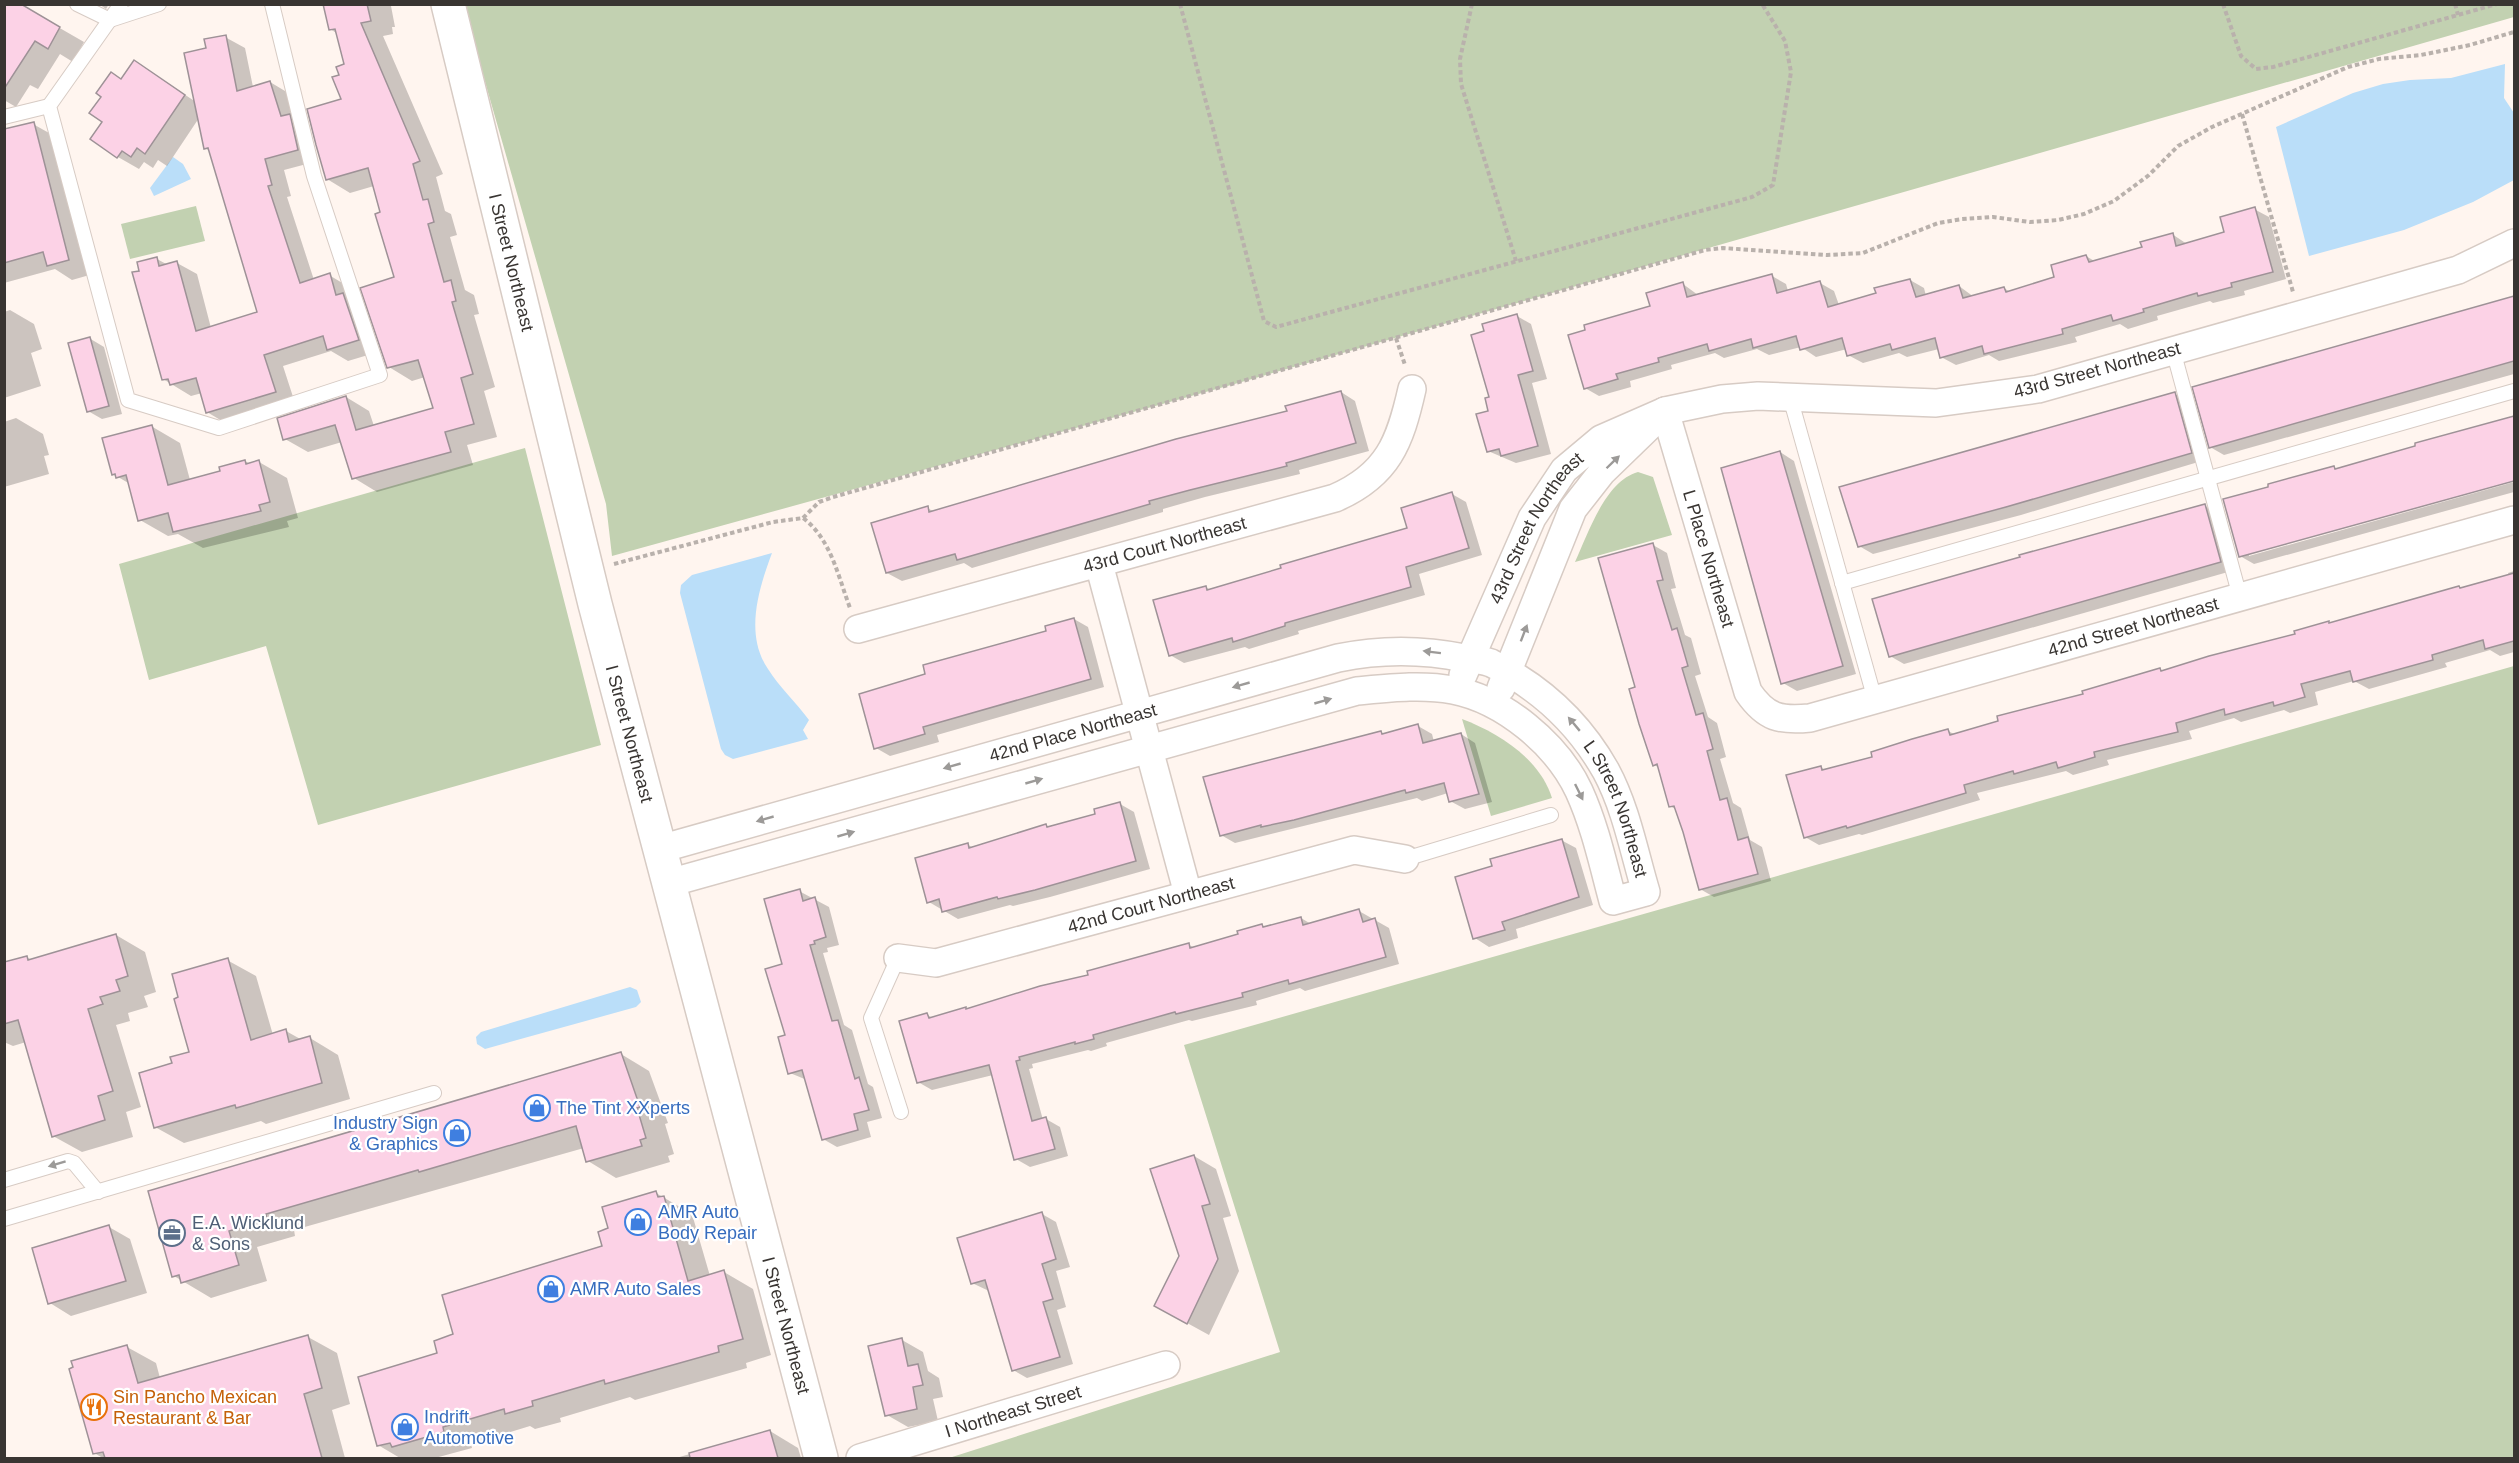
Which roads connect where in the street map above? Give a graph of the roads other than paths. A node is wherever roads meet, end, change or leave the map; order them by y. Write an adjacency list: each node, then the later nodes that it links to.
1 (77, 4): 6 (lane)
2 (121, 4): 6 (lane)
3 (159, 4): 6 (lane)
4 (272, 4): 7 (lane)
5 (448, 4): 28 (street, I Street Northeast)
6 (110, 20): 7 (lane)
7 (48, 106): 8 (lane)
8 (4, 117)
9 (2514, 243): 10 (street, 43rd Street Northeast)
10 (2173, 350): 13 (street, 43rd Street Northeast); 15 (lane)
11 (1412, 389): 17 (street, 43rd Court Northeast)
12 (2514, 391): 15 (lane)
13 (1790, 398): 14 (street, 43rd Street Northeast); 18 (lane)
14 (1665, 411): 21 (street, 43rd Street Northeast, one-way to 14); 21 (street, 43rd Street Northeast); 24 (street, L Place Northeast)
15 (2208, 479): 18 (lane); 19 (lane)
16 (2514, 520): 19 (street, 42nd Street Northeast)
17 (1099, 564): 20 (street, 43rd Court Northeast); 25 (street)
18 (1842, 583): 23 (lane)
19 (2240, 597): 23 (street, 42nd Street Northeast)
20 (858, 629)
21 (1489, 665): 22 (street, 43rd Street Northeast); 22 (street, 43rd Street Northeast); 22 (street, L Street Northeast, one-way to 21); 25 (street, 42nd Place Northeast, one-way to 25)
22 (1475, 698): 26 (street, 42nd Place Northeast, one-way to 22)
23 (1875, 700): 24 (street, 42nd Street Northeast)
24 (1756, 703)
25 (1139, 713): 26 (street); 28 (street, 42nd Place Northeast, one-way to 28)
26 (1149, 749): 30 (street, 42nd Place Northeast, one-way to 26); 31 (street)
27 (1551, 815): 29 (lane)
28 (660, 849): 30 (street, I Street Northeast)
29 (1405, 859): 31 (street, 42nd Court Northeast)
30 (669, 883): 39 (street, I Street Northeast)
31 (1188, 894): 32 (street, 42nd Court Northeast)
32 (898, 958): 34 (lane)
33 (434, 1093): 36 (lane)
34 (901, 1112)
35 (4, 1180): 36 (lane, one-way to 35)
36 (98, 1192): 37 (lane)
37 (4, 1219)
38 (1166, 1365): 40 (street, I Northeast Street)
39 (821, 1458)
40 (860, 1458)

